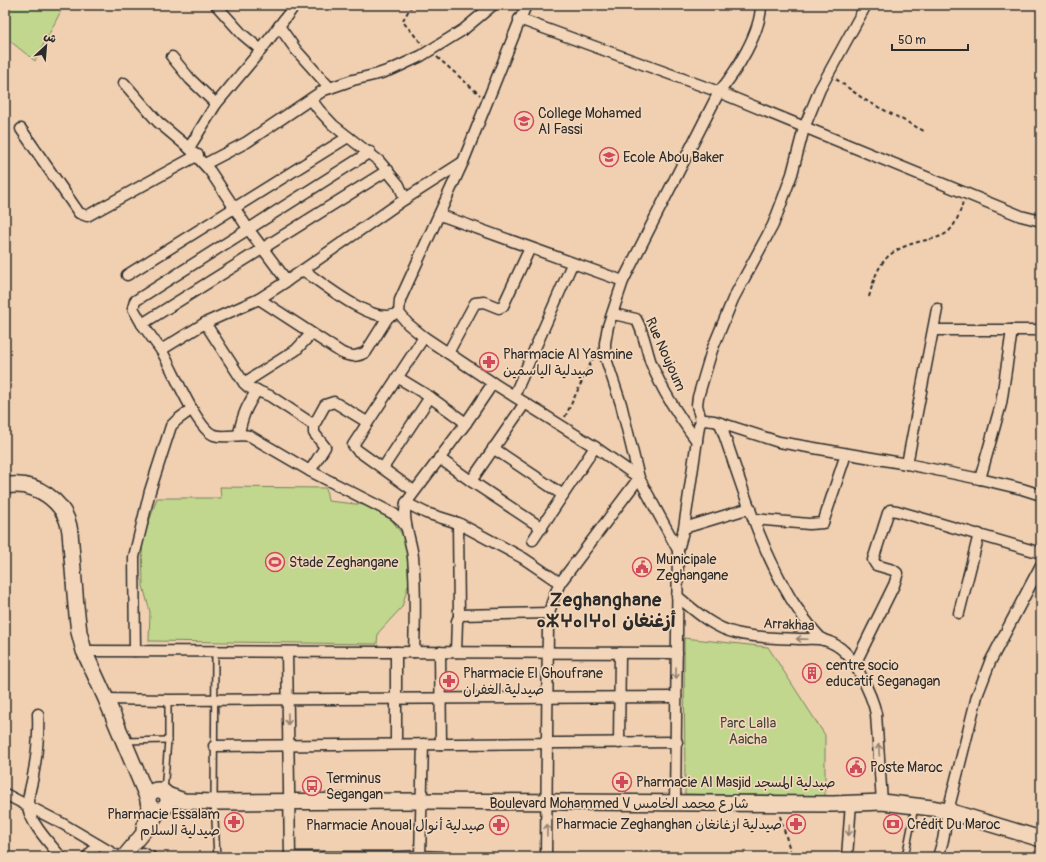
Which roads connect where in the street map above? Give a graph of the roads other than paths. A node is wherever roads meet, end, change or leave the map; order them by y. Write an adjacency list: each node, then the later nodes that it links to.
1 (216, 5): 9 (street)
2 (295, 5): 8 (street)
3 (526, 5): 7 (street)
4 (761, 5): 13 (street)
5 (866, 5): 16 (street)
6 (490, 6): 12 (street)
7 (520, 19): 13 (street); 22 (street)
8 (279, 26): 9 (street); 12 (street)
9 (261, 50): 15 (street)
10 (172, 57): 15 (street)
11 (124, 83): 19 (street)
12 (330, 88): 14 (street)
13 (719, 92): 16 (street); 36 (street)
14 (311, 99): 18 (street); 23 (street)
15 (216, 104): 19 (street)
16 (804, 128): 28 (street); 59 (street)
17 (22, 129): 21 (street)
18 (348, 137): 20 (street); 26 (street)
19 (189, 148): 21 (street)
20 (370, 152): 24 (street); 29 (street)
21 (198, 155): 23 (street)
22 (463, 162): 25 (street); 27 (street)
23 (204, 164): 26 (street)
24 (388, 170): 25 (street); 31 (street)
25 (405, 199): 33 (street)
26 (234, 209): 29 (street); 34 (street)
27 (440, 215): 30 (street); 39 (street)
28 (1041, 221)
29 (249, 230): 31 (street); 43 (street)
30 (530, 248): 32 (street); 50 (street)
31 (263, 249): 35 (street); 43 (street)
32 (572, 264): 36 (street); 55 (street)
33 (303, 270): 35 (street); 41 (street)
34 (127, 275)
35 (287, 281): 37 (street)
36 (623, 281): 40 (street)
37 (259, 299): 42 (street); 47 (street)
38 (937, 309): 44 (street)
39 (399, 313): 41 (street); 48 (street)
40 (613, 315): 65 (street, Rue Noujoum); 73 (street)
41 (388, 317): 47 (street)
42 (205, 323): 49 (street); 52 (street)
43 (142, 324): 49 (street)
44 (934, 330): 45 (street); 70 (street)
45 (1012, 330): 46 (street); 74 (street)
46 (1041, 330)
47 (311, 334): 52 (street)
48 (424, 337): 50 (street); 51 (street)
49 (161, 350): 58 (street)
50 (448, 353): 53 (street)
51 (397, 376): 56 (street); 60 (street)
52 (244, 383): 54 (street)
53 (493, 383): 55 (street); 61 (street)
54 (257, 390): 63 (street); 64 (street)
55 (514, 396): 57 (street)
56 (430, 397): 61 (street); 71 (street)
57 (525, 403): 66 (street); 67 (street)
58 (192, 409): 64 (street); 99 (street)
59 (701, 421): 62 (street); 65 (street)
60 (368, 422): 63 (street); 71 (street)
61 (466, 423): 69 (street)
62 (720, 423): 68 (street); 81 (street)
63 (314, 425): 72 (street)
64 (239, 434): 72 (street)
65 (697, 441): 86 (street)
66 (595, 446): 73 (street); 78 (street)
67 (493, 448): 75 (street); 78 (street)
68 (846, 454): 70 (street); 82 (street)
69 (439, 458): 75 (street); 77 (street)
70 (907, 464): 74 (street)
71 (383, 468): 77 (street)
72 (310, 471): 84 (street)
73 (639, 478): 89 (street); 92 (street)
74 (980, 479): 79 (street)
75 (471, 481): 85 (street)
76 (5, 486): 98 (main road)
77 (414, 490): 80 (street)
78 (563, 495): 85 (street)
79 (1041, 495)
80 (406, 503): 83 (street); 84 (street)
81 (750, 508): 82 (street); 86 (street)
82 (754, 519): 97 (street)
83 (458, 523): 92 (street); 96 (street)
84 (406, 527): 103 (street)
85 (542, 528): 88 (street)
86 (684, 528): 89 (street)
87 (979, 534): 90 (street); 94 (street); 109 (street)
88 (533, 540)
89 (678, 550): 93 (street)
90 (1041, 553)
91 (1041, 565): 141 (street)
92 (560, 583): 95 (street)
93 (677, 596): 97 (street, Arrakhaa, one-way to 93); 108 (street)
94 (959, 612)
95 (549, 613): 96 (street); 106 (street)
96 (459, 616): 105 (street)
97 (823, 640): 109 (street, Arrakhaa)
98 (84, 651): 99 (street); 114 (main road)
99 (135, 651): 100 (street)
100 (215, 652): 101 (street); 118 (lane)
101 (287, 652): 102 (street); 115 (street)
102 (396, 652): 103 (street); 116 (street)
103 (414, 652): 104 (street)
104 (440, 652): 105 (street); 112 (street)
105 (456, 652): 106 (street)
106 (548, 653): 107 (street); 113 (street)
107 (620, 653): 108 (street); 110 (street)
108 (677, 653): 111 (street, one-way to 111)
109 (856, 664): 135 (street, Arrakhaa, one-way to 109)
110 (619, 697): 111 (street); 113 (street); 124 (street)
111 (676, 697): 122 (street)
112 (441, 698): 113 (street); 116 (street); 127 (street)
113 (548, 698): 123 (street)
114 (106, 699): 117 (street); 121 (main road)
115 (288, 699): 116 (street); 118 (street); 128 (street, one-way to 128)
116 (396, 699): 125 (street)
117 (168, 700): 118 (street); 120 (lane)
118 (215, 700): 129 (lane)
119 (38, 714): 139 (street)
120 (168, 740): 121 (lane); 131 (lane)
121 (125, 741): 131 (main road)
122 (677, 742): 124 (street); 137 (street)
123 (548, 743): 124 (street); 127 (street); 136 (street)
124 (619, 743)
125 (396, 744): 126 (street); 128 (street)
126 (423, 744): 127 (street); 132 (street)
127 (441, 744)
128 (288, 745): 129 (street); 134 (street)
129 (214, 746): 133 (lane)
130 (5, 794): 139 (street)
131 (159, 799): 133 (main road, Boulevard Mohammed V شارع محمد الخامس); 144 (street)
132 (421, 801): 134 (main road, Boulevard Mohammed V شارع محمد الخامس); 136 (main road, Boulevard Mohammed V شارع محمد الخامس); 145 (street)
133 (214, 802): 134 (main road, Boulevard Mohammed V شارع محمد الخامس); 150 (lane)
134 (289, 802): 151 (street)
135 (882, 802): 138 (main road, Boulevard Mohammed V شارع محمد الخامس); 140 (main road, Boulevard Mohammed V شارع محمد الخامس)
136 (548, 803): 137 (main road, Boulevard Mohammed V شارع محمد الخامس); 154 (street, one-way to 136)
137 (675, 803): 138 (main road, Boulevard Mohammed V شارع محمد الخامس)
138 (851, 804): 155 (street, one-way to 155)
139 (28, 806): 143 (street); 146 (street)
140 (916, 806): 141 (main road, Boulevard Mohammed V شارع محمد الخامس); 156 (lane)
141 (948, 811): 142 (main road, Boulevard Mohammed V شارع محمد الخامس); 157 (street)
142 (1041, 839)
143 (98, 845): 147 (street); 148 (street)
144 (141, 853): 149 (street)
145 (420, 856): 152 (street); 153 (street)
146 (61, 857)
147 (88, 857)
148 (119, 857)
149 (123, 857)
150 (217, 857)
151 (290, 857): 152 (street)
152 (397, 857)
153 (441, 857)
154 (546, 857)
155 (847, 857)
156 (905, 857)
157 (938, 857)

